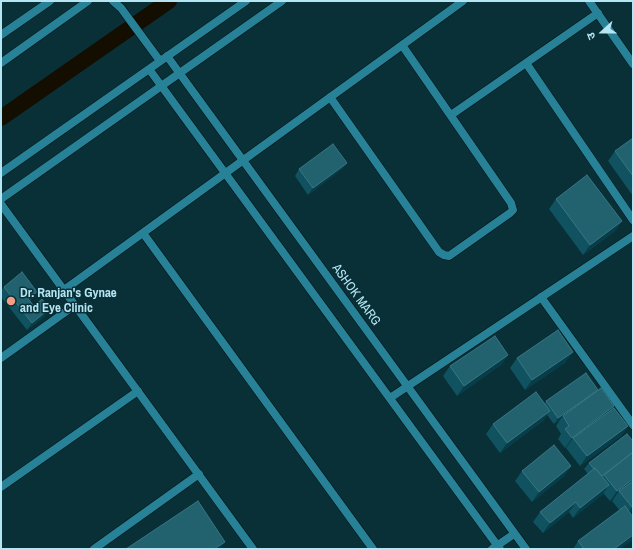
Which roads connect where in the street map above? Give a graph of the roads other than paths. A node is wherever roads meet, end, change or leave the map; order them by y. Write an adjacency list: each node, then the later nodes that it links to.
1 (50, 1): 9 (street)
2 (88, 1): 13 (street)
3 (114, 1): 12 (street)
4 (246, 1): 11 (street)
5 (282, 1): 17 (street)
6 (463, 1): 10 (street)
7 (589, 1): 8 (street)
8 (598, 13): 14 (street); 15 (street)
9 (1, 35)
10 (402, 46): 19 (street); 20 (street)
11 (167, 56): 12 (street); 17 (street, ASHOK MARG)
12 (160, 61): 16 (street)
13 (1, 62)
14 (526, 63): 20 (street); 26 (street)
15 (633, 64)
16 (149, 69): 18 (street); 22 (street)
17 (180, 73): 18 (street); 21 (street, ASHOK MARG)
18 (162, 86): 23 (street); 24 (street)
19 (330, 97): 20 (street); 21 (street)
20 (451, 115)
21 (243, 160): 23 (street); 33 (street, ASHOK MARG)
22 (1, 173)
23 (225, 173): 27 (street); 35 (street)
24 (1, 199)
25 (1, 204): 29 (street)
26 (633, 220)
27 (143, 233): 29 (street); 43 (street)
28 (633, 236): 30 (street)
29 (64, 290): 31 (street)
30 (541, 297): 33 (street); 36 (street)
31 (75, 305): 32 (street); 34 (street)
32 (1, 358)
33 (407, 386): 35 (street); 39 (street, ASHOK MARG)
34 (138, 391): 37 (street); 38 (street)
35 (390, 398): 40 (street)
36 (633, 425)
37 (199, 474): 41 (street); 42 (street)
38 (1, 488)
39 (514, 534): 40 (street); 44 (street, ASHOK MARG)
40 (496, 548)
41 (94, 549)
42 (253, 549)
43 (373, 549)
44 (526, 549)

